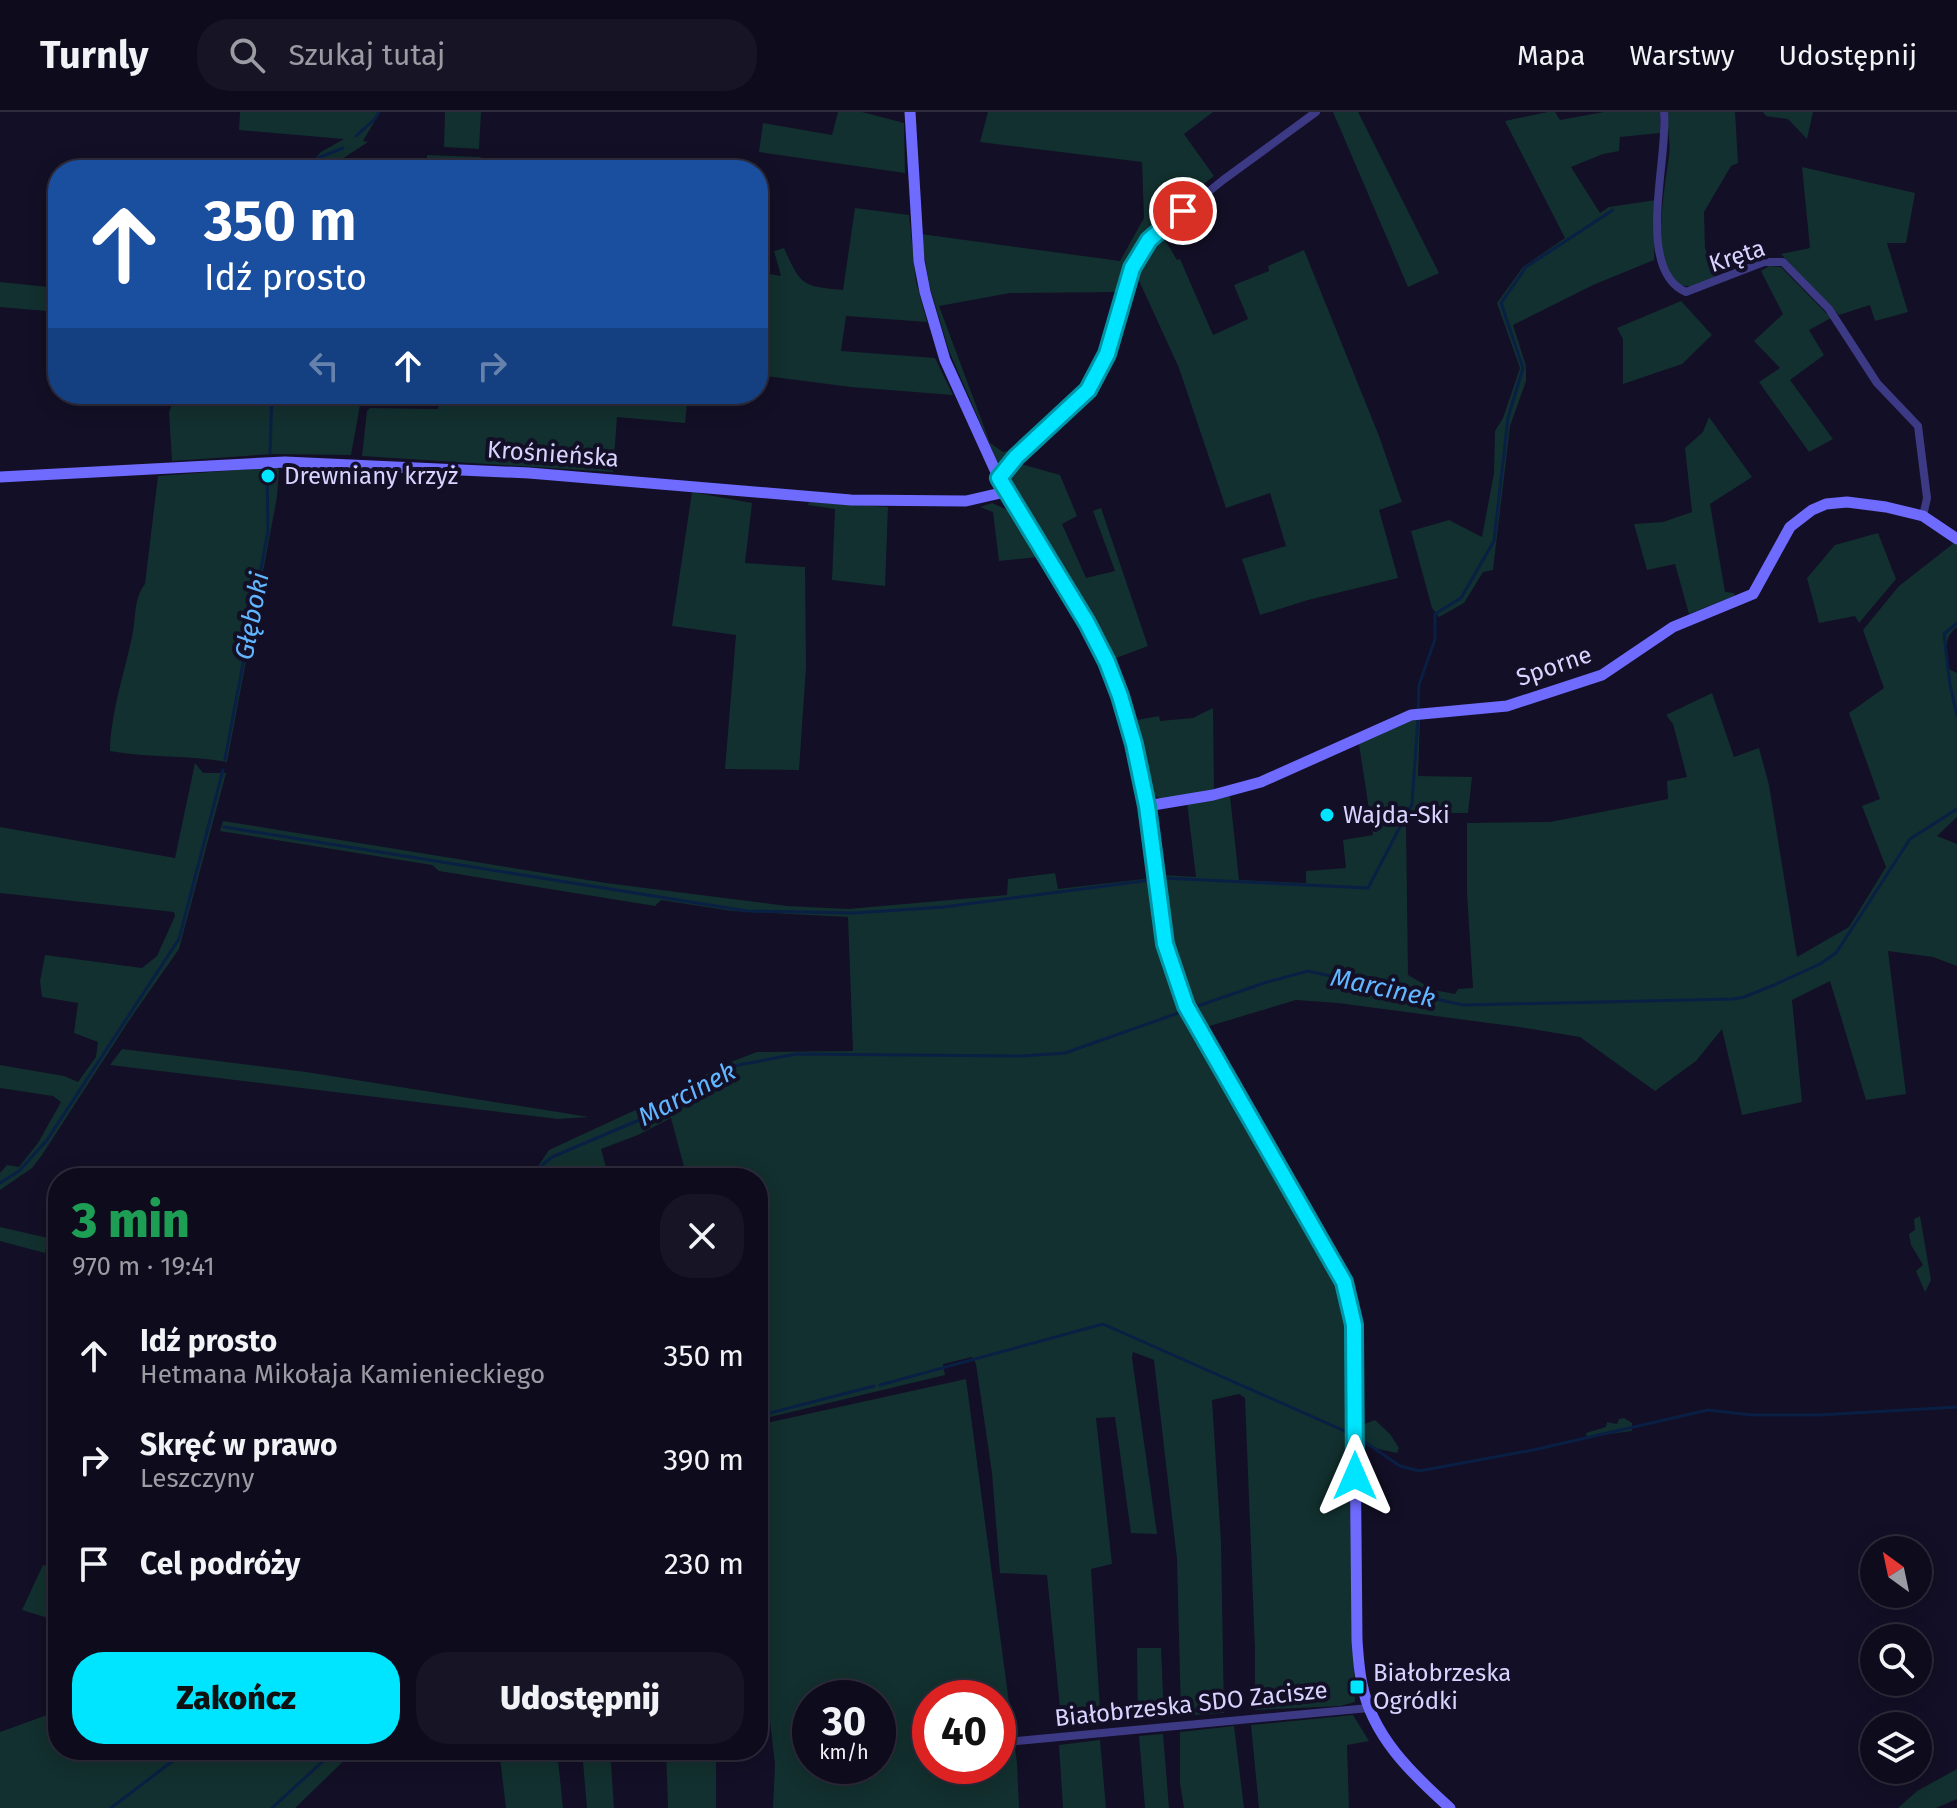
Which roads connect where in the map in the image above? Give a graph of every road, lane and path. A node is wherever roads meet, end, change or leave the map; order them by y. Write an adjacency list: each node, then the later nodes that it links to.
1 (910, 112): 5 (street)
2 (1316, 112): 5 (street)
3 (1664, 112): 7 (street, Kręta)
4 (0, 477): 6 (street, Krośnieńska)
5 (999, 478): 6 (street)
6 (1005, 492): 9 (street)
7 (1923, 516): 8 (street, Sporne); 9 (street, Sporne)
8 (1957, 539)
9 (1151, 806): 10 (street)
10 (1369, 1708): 11 (street, Białobrzeska SDO Zacisze); 12 (street)
11 (1017, 1741)
12 (1450, 1808)

